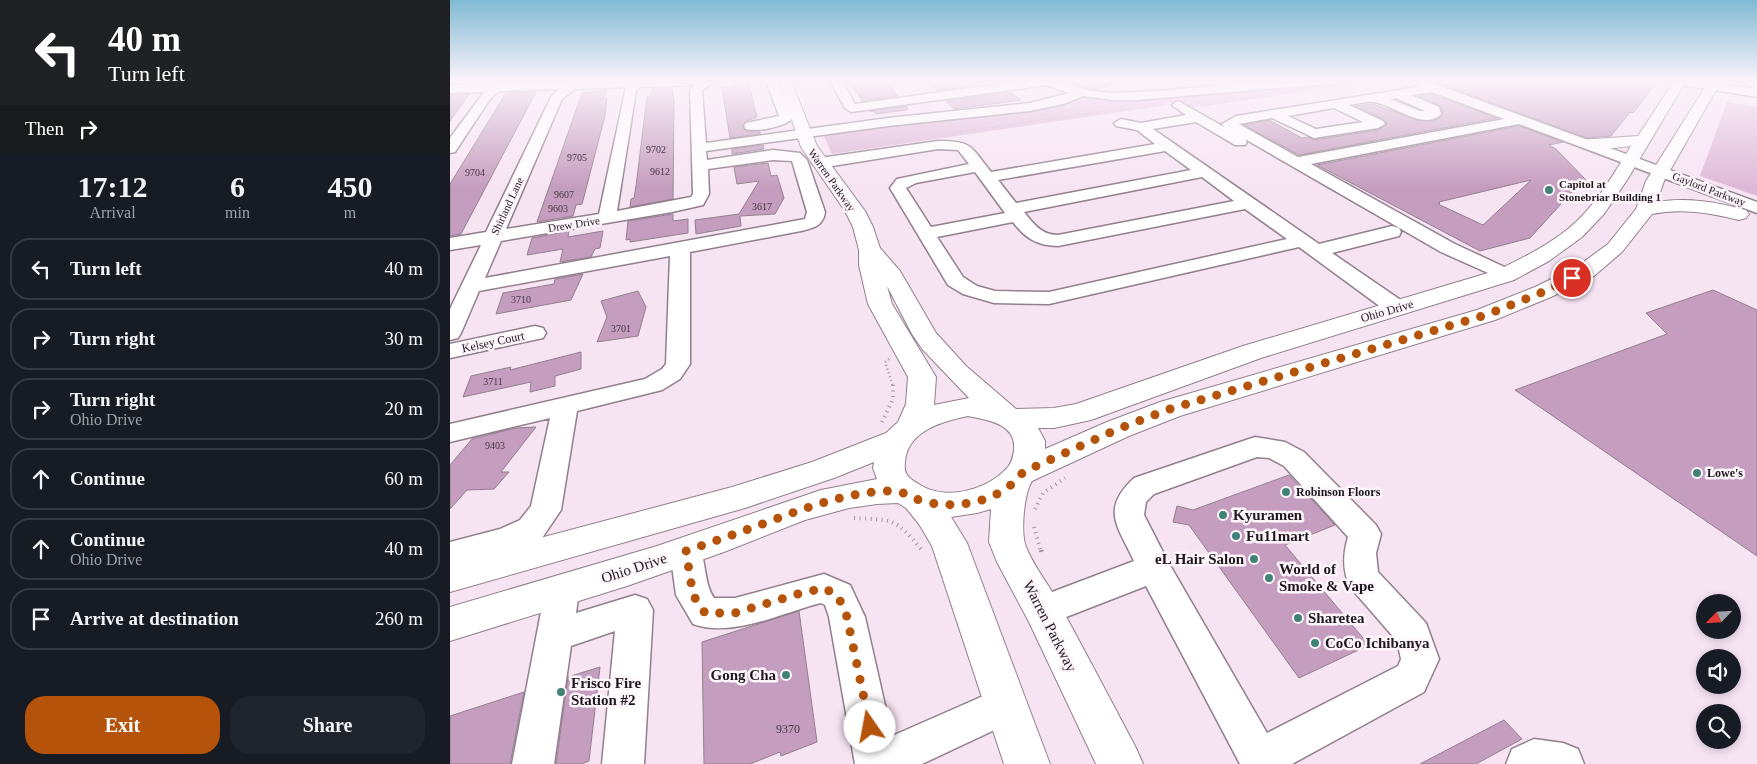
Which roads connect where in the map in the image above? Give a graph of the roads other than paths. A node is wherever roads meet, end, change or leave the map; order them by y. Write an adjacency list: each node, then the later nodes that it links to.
1 (472, 117): 27 (street)
2 (548, 117): 42 (street, Shirland Lane)
3 (625, 117): 39 (street)
4 (700, 117): 26 (street)
5 (785, 117): 21 (street)
6 (799, 117): 22 (main road, Warren Parkway)
7 (944, 117): 16 (street)
8 (1199, 117): 20 (street); 40 (street)
9 (1257, 117): 29 (street)
10 (1280, 117): 19 (street)
11 (1341, 117): 19 (street)
12 (1363, 117): 19 (street)
13 (1512, 117): 17 (street, Gaylord Parkway)
14 (1657, 117): 23 (main road, Ohio Drive)
15 (1693, 117): 34 (main road)
16 (933, 118): 22 (street)
17 (1521, 120): 24 (street, Gaylord Parkway); 29 (street); 30 (street, Gaylord Parkway)
18 (1121, 123): 20 (street)
19 (1295, 124)
20 (1141, 127): 25 (street)
21 (736, 128)
22 (805, 133): 26 (street); 28 (main road, Warren Parkway)
23 (1642, 140): 24 (main road); 30 (main road, Ohio Drive)
24 (1584, 143): 30 (street, Gaylord Parkway)
25 (1167, 146): 32 (street); 33 (street)
26 (698, 148): 31 (street)
27 (450, 149)
28 (820, 162): 32 (street); 46 (main road, Warren Parkway)
29 (1296, 162): 48 (street)
30 (1628, 164): 34 (street, Gaylord Parkway); 48 (main road, Ohio Drive)
31 (699, 166): 39 (street, Drew Drive); 45 (street)
32 (983, 172): 37 (street); 41 (street)
33 (1204, 172): 35 (street); 37 (street)
34 (1658, 176): 36 (main road); 38 (street, Gaylord Parkway)
35 (1248, 203): 37 (street); 44 (street)
36 (1645, 210): 38 (main road); 53 (main road)
37 (1014, 212): 41 (street)
38 (1751, 214)
39 (607, 218): 42 (street, Drew Drive)
40 (1392, 232): 44 (street); 47 (street)
41 (927, 233): 44 (street)
42 (492, 237): 43 (street, Drew Drive); 49 (street, Shirland Lane)
43 (450, 244)
44 (1309, 246): 50 (street)
45 (680, 248): 49 (street); 55 (street)
46 (870, 250): 56 (main road, Warren Parkway); 57 (main road, Warren Parkway)
47 (1438, 260)
48 (1506, 275): 50 (main road, Ohio Drive)
49 (470, 286): 51 (street, Shirland Lane)
50 (1389, 310): 53 (main road); 56 (main road, Ohio Drive)
51 (450, 333)
52 (535, 333): 54 (street, Kelsey Court)
53 (1416, 336): 59 (main road)
54 (450, 351)
55 (565, 406): 58 (street); 63 (street)
56 (1007, 416): 57 (main road); 59 (main road)
57 (895, 431): 60 (main road); 61 (main road)
58 (450, 433)
59 (1018, 477): 60 (main road); 67 (main road, Warren Parkway)
60 (911, 496): 62 (main road, Ohio Drive); 70 (main road)
61 (568, 544): 65 (main road); 66 (main road)
62 (686, 551): 66 (main road, Ohio Drive); 74 (street)
63 (450, 556)
64 (1154, 568): 67 (street); 71 (street); 71 (street)
65 (450, 577)
66 (562, 591): 68 (main road, Ohio Drive); 69 (street)
67 (1034, 594): 76 (main road, Warren Parkway)
68 (450, 624)
69 (555, 635): 72 (street); 73 (street)
70 (1006, 705): 74 (street); 75 (main road)
71 (1261, 761)
72 (533, 764)
73 (623, 764)
74 (877, 764)
75 (1027, 764)
76 (1120, 764)
77 (1526, 764): 78 (street)
78 (1563, 764)

